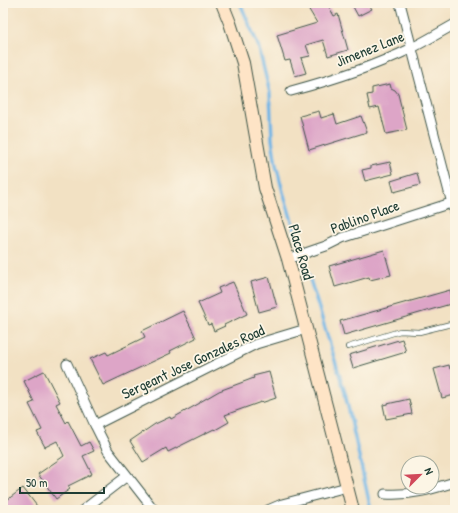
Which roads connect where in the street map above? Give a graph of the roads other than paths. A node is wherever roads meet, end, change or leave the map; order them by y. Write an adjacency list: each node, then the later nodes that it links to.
1 (222, 3): 8 (street, Place Road)
2 (400, 3): 4 (street)
3 (455, 24): 4 (street, Jimenez Lane)
4 (412, 48): 5 (street, Jimenez Lane); 6 (street)
5 (291, 91)
6 (451, 203): 7 (street); 8 (street, Pablino Place)
7 (455, 215)
8 (293, 258): 10 (street, Place Road)
9 (455, 322): 11 (lane)
10 (306, 329): 13 (street, Sergeant Jose Gonzales Road); 16 (street, Place Road)
11 (348, 347)
12 (67, 364): 13 (street)
13 (95, 425): 14 (street)
14 (127, 476): 18 (street); 19 (street)
15 (455, 482): 17 (street)
16 (347, 487): 20 (street); 21 (street, Place Road)
17 (385, 494)
18 (83, 510)
19 (154, 510)
20 (268, 510)
21 (353, 510)

